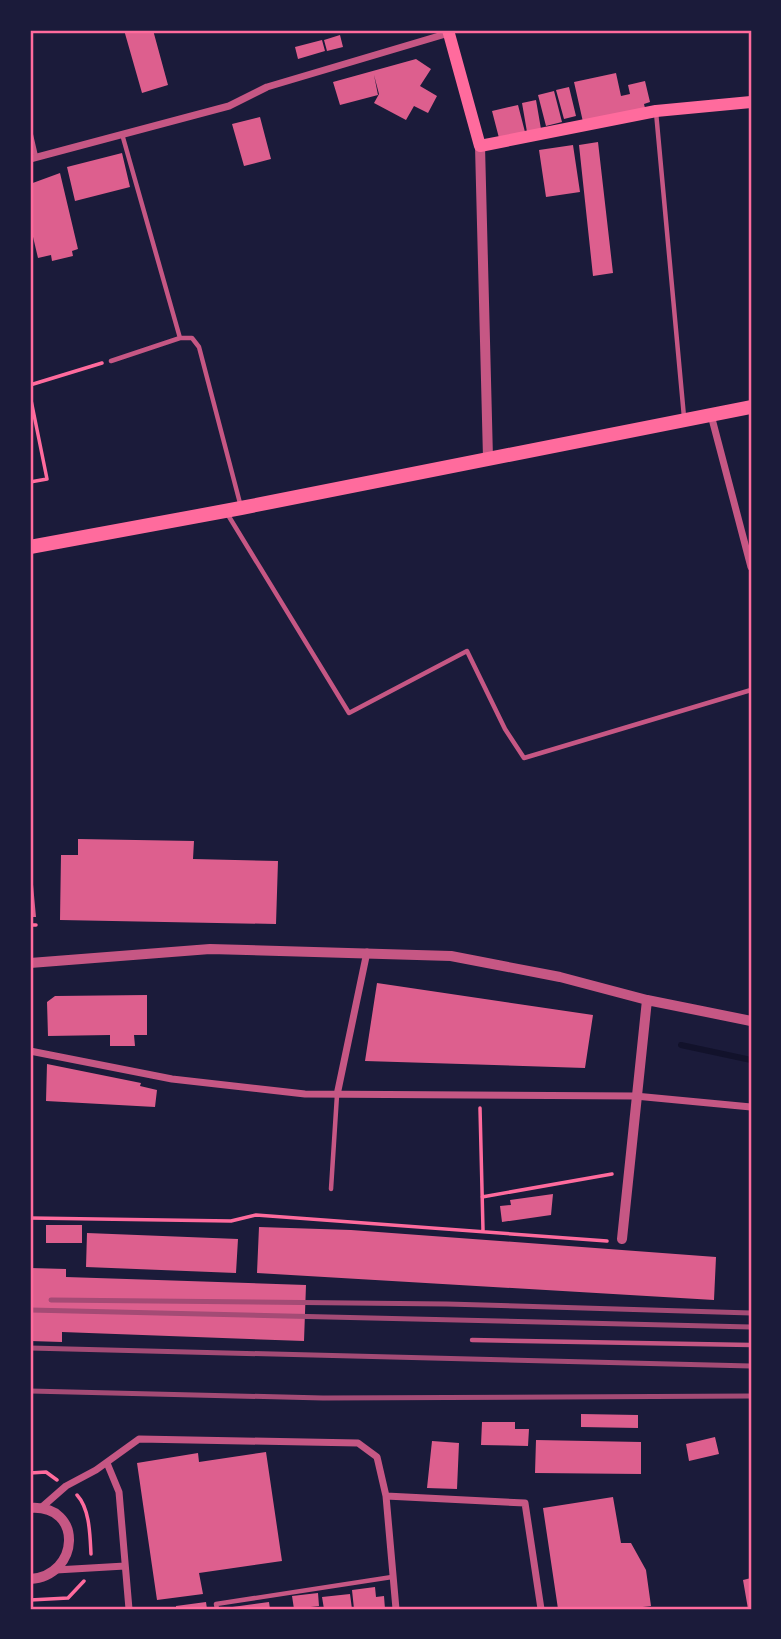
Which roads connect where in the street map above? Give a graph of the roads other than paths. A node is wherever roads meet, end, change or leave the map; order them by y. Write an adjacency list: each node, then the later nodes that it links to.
1 (449, 31): 5 (street); 6 (main road)
2 (751, 103): 3 (main road)
3 (656, 111): 6 (main road); 12 (lane)
4 (30, 131): 7 (lane)
5 (122, 134): 7 (street); 8 (lane)
6 (480, 146): 13 (street)
7 (33, 158)
8 (180, 338): 9 (lane); 14 (lane)
9 (111, 360)
10 (751, 407): 11 (highway)
11 (711, 414): 12 (highway); 16 (street)
12 (684, 420): 13 (highway)
13 (488, 458): 14 (highway)
14 (241, 508): 15 (highway)
15 (226, 511): 17 (highway); 19 (lane)
16 (747, 536): 18 (street)
17 (30, 547)
18 (751, 567)
19 (751, 690)
20 (367, 952): 21 (street); 22 (street); 25 (street)
21 (30, 963)
22 (647, 1000): 23 (street); 26 (street)
23 (751, 1021)
24 (30, 1051): 25 (street)
25 (337, 1095): 26 (street); 28 (lane)
26 (635, 1096): 27 (street); 29 (street)
27 (751, 1107)
28 (331, 1189)
29 (622, 1245)
30 (472, 1340): 31 (lane)
31 (751, 1345)
32 (107, 1463): 33 (street); 34 (street); 35 (street)
33 (386, 1496): 37 (street); 42 (street)
34 (36, 1508): 36 (street)
35 (125, 1566): 36 (street); 39 (street)
36 (55, 1570): 38 (street)
37 (393, 1577): 40 (lane); 41 (street)
38 (30, 1579)
39 (129, 1609)
40 (217, 1609)
41 (396, 1609)
42 (541, 1609)

